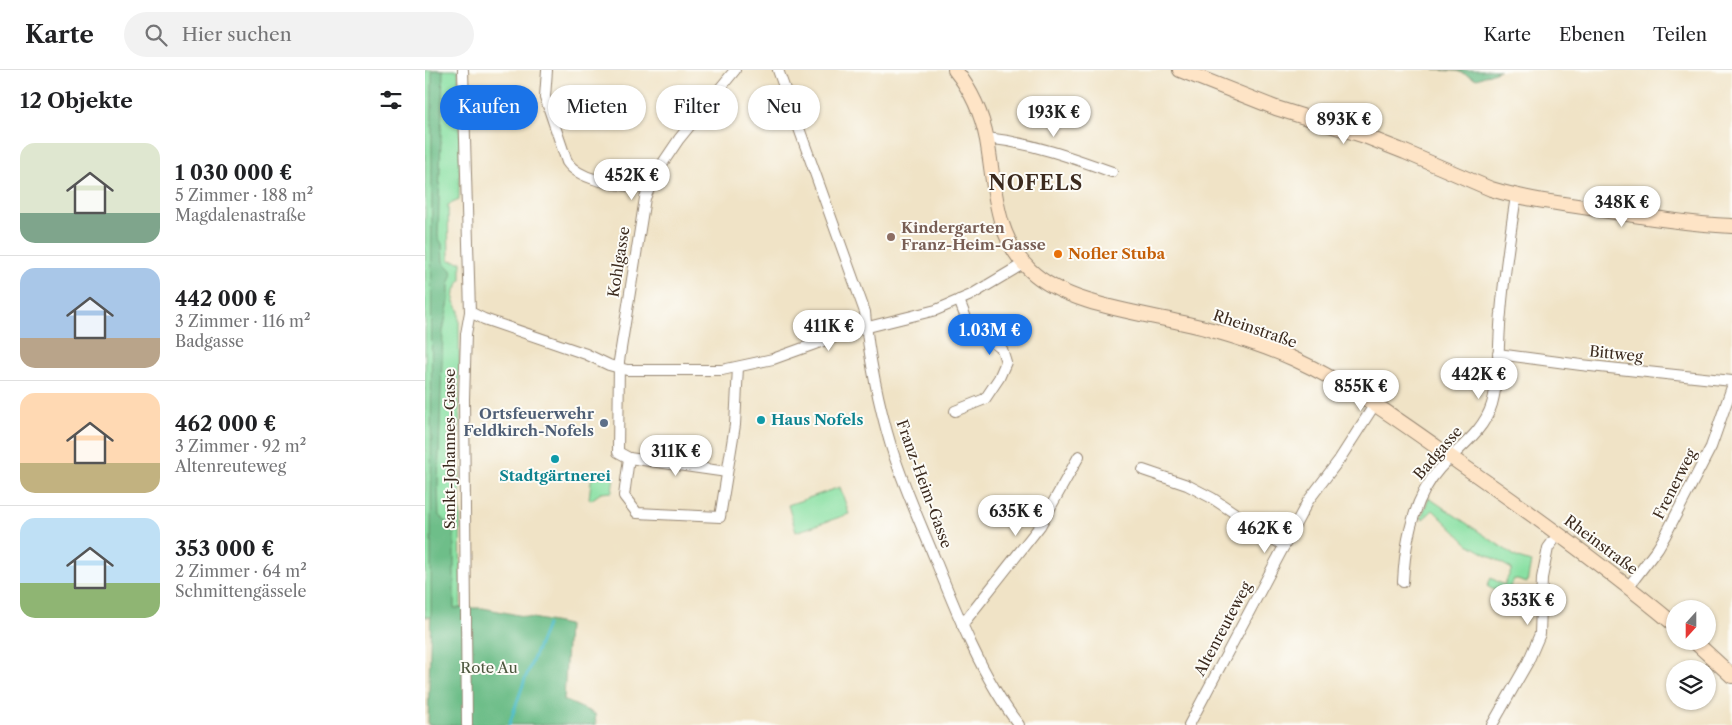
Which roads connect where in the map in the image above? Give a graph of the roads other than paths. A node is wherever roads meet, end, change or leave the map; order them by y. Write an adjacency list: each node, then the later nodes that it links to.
1 (463, 70): 14 (street, Sankt-Johannes-Gasse)
2 (547, 70): 9 (street)
3 (735, 70): 9 (street, Kohlgasse)
4 (778, 70): 15 (street, Franz-Heim-Gasse)
5 (955, 70): 7 (main road, Rheinstraße)
6 (1180, 70): 10 (main road)
7 (987, 138): 8 (street); 12 (main road, Rheinstraße)
8 (1112, 172)
9 (649, 189): 18 (street, Kohlgasse)
10 (1515, 196): 11 (main road); 16 (street, Badgasse)
11 (1732, 226)
12 (1023, 264): 13 (street); 21 (main road, Rheinstraße)
13 (959, 300): 15 (street); 22 (street)
14 (471, 312): 18 (street); 36 (street, Sankt-Johannes-Gasse)
15 (866, 328): 17 (street); 33 (street, Franz-Heim-Gasse)
16 (1497, 354): 19 (street, Bittweg); 25 (street, Badgasse)
17 (738, 367): 18 (street); 27 (street)
18 (619, 368): 24 (street, Kohlgasse)
19 (1732, 381)
20 (1732, 387): 31 (street, Frenerweg)
21 (1375, 404): 25 (main road, Rheinstraße); 29 (street, Altenreuteweg)
22 (955, 411)
23 (1079, 456): 33 (street)
24 (629, 458): 27 (street); 27 (street)
25 (1452, 458): 28 (main road, Rheinstraße); 30 (street, Badgasse)
26 (1143, 470): 29 (street)
27 (727, 472)
28 (1559, 533): 31 (main road, Rheinstraße); 39 (street)
29 (1284, 546): 38 (street, Altenreuteweg)
30 (1403, 582)
31 (1629, 586): 32 (main road, Rheinstraße)
32 (1666, 617)
33 (962, 625): 37 (street, Franz-Heim-Gasse)
34 (1704, 650): 35 (main road)
35 (1732, 676)
36 (467, 725)
37 (1019, 725)
38 (1189, 725)
39 (1491, 725)

